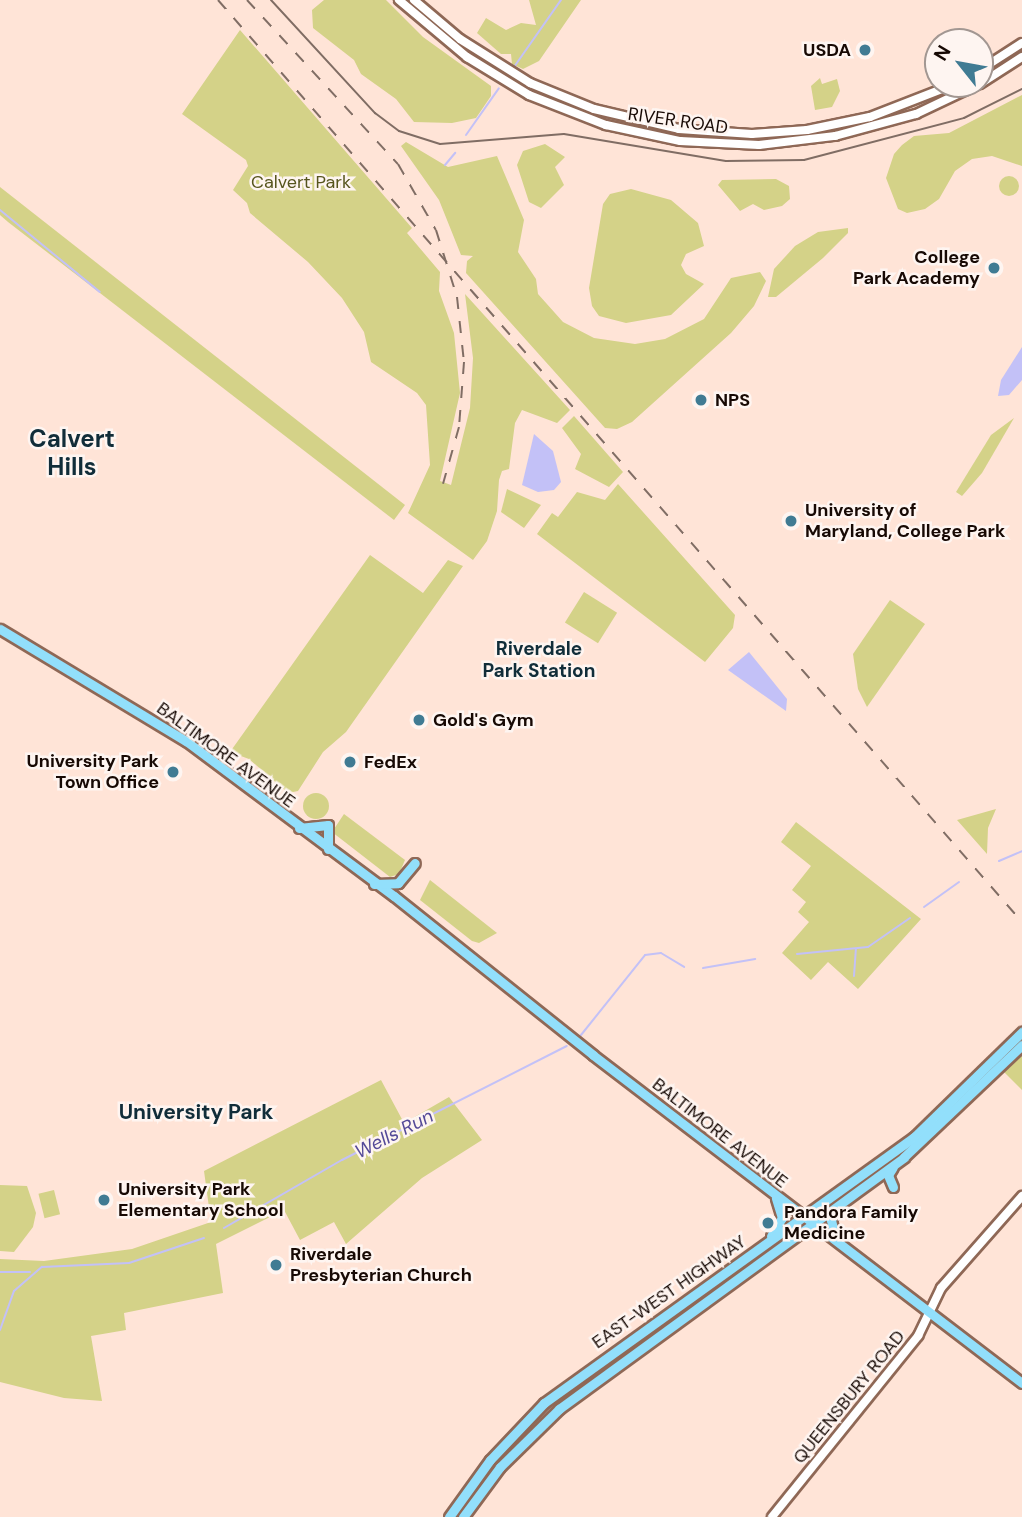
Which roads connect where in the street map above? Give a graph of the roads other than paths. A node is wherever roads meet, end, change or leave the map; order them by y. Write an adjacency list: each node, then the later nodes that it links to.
1 (399, 0): 8 (street, RIVER ROAD)
2 (414, 0): 7 (street, RIVER ROAD)
3 (1022, 43): 5 (street)
4 (1022, 57): 6 (street, RIVER ROAD)
5 (994, 61)
6 (994, 75)
7 (924, 96)
8 (949, 98)
9 (0, 629): 10 (main road, BALTIMORE AVENUE)
10 (299, 828): 11 (main road, BALTIMORE AVENUE); 11 (main road)
11 (328, 849): 13 (main road, BALTIMORE AVENUE)
12 (415, 863): 13 (main road)
13 (374, 884): 18 (main road, BALTIMORE AVENUE)
14 (1022, 1032): 21 (main road, EAST-WEST HIGHWAY)
15 (1022, 1045): 16 (main road, EAST-WEST HIGHWAY)
16 (895, 1164): 17 (main road, EAST-WEST HIGHWAY); 17 (main road)
17 (869, 1182): 20 (main road, EAST-WEST HIGHWAY)
18 (774, 1194): 21 (main road, BALTIMORE AVENUE); 23 (main road)
19 (1022, 1196): 24 (street, QUEENSBURY ROAD)
20 (840, 1203): 21 (main road, EAST-WEST HIGHWAY); 22 (main road)
21 (808, 1220): 22 (main road, BALTIMORE AVENUE); 23 (main road, EAST-WEST HIGHWAY); 27 (main road, EAST-WEST HIGHWAY)
22 (837, 1242): 24 (main road, BALTIMORE AVENUE)
23 (765, 1244): 26 (main road, EAST-WEST HIGHWAY)
24 (928, 1311): 25 (main road, BALTIMORE AVENUE); 28 (street, QUEENSBURY ROAD)
25 (1022, 1383)
26 (449, 1517)
27 (463, 1517)
28 (772, 1517)

